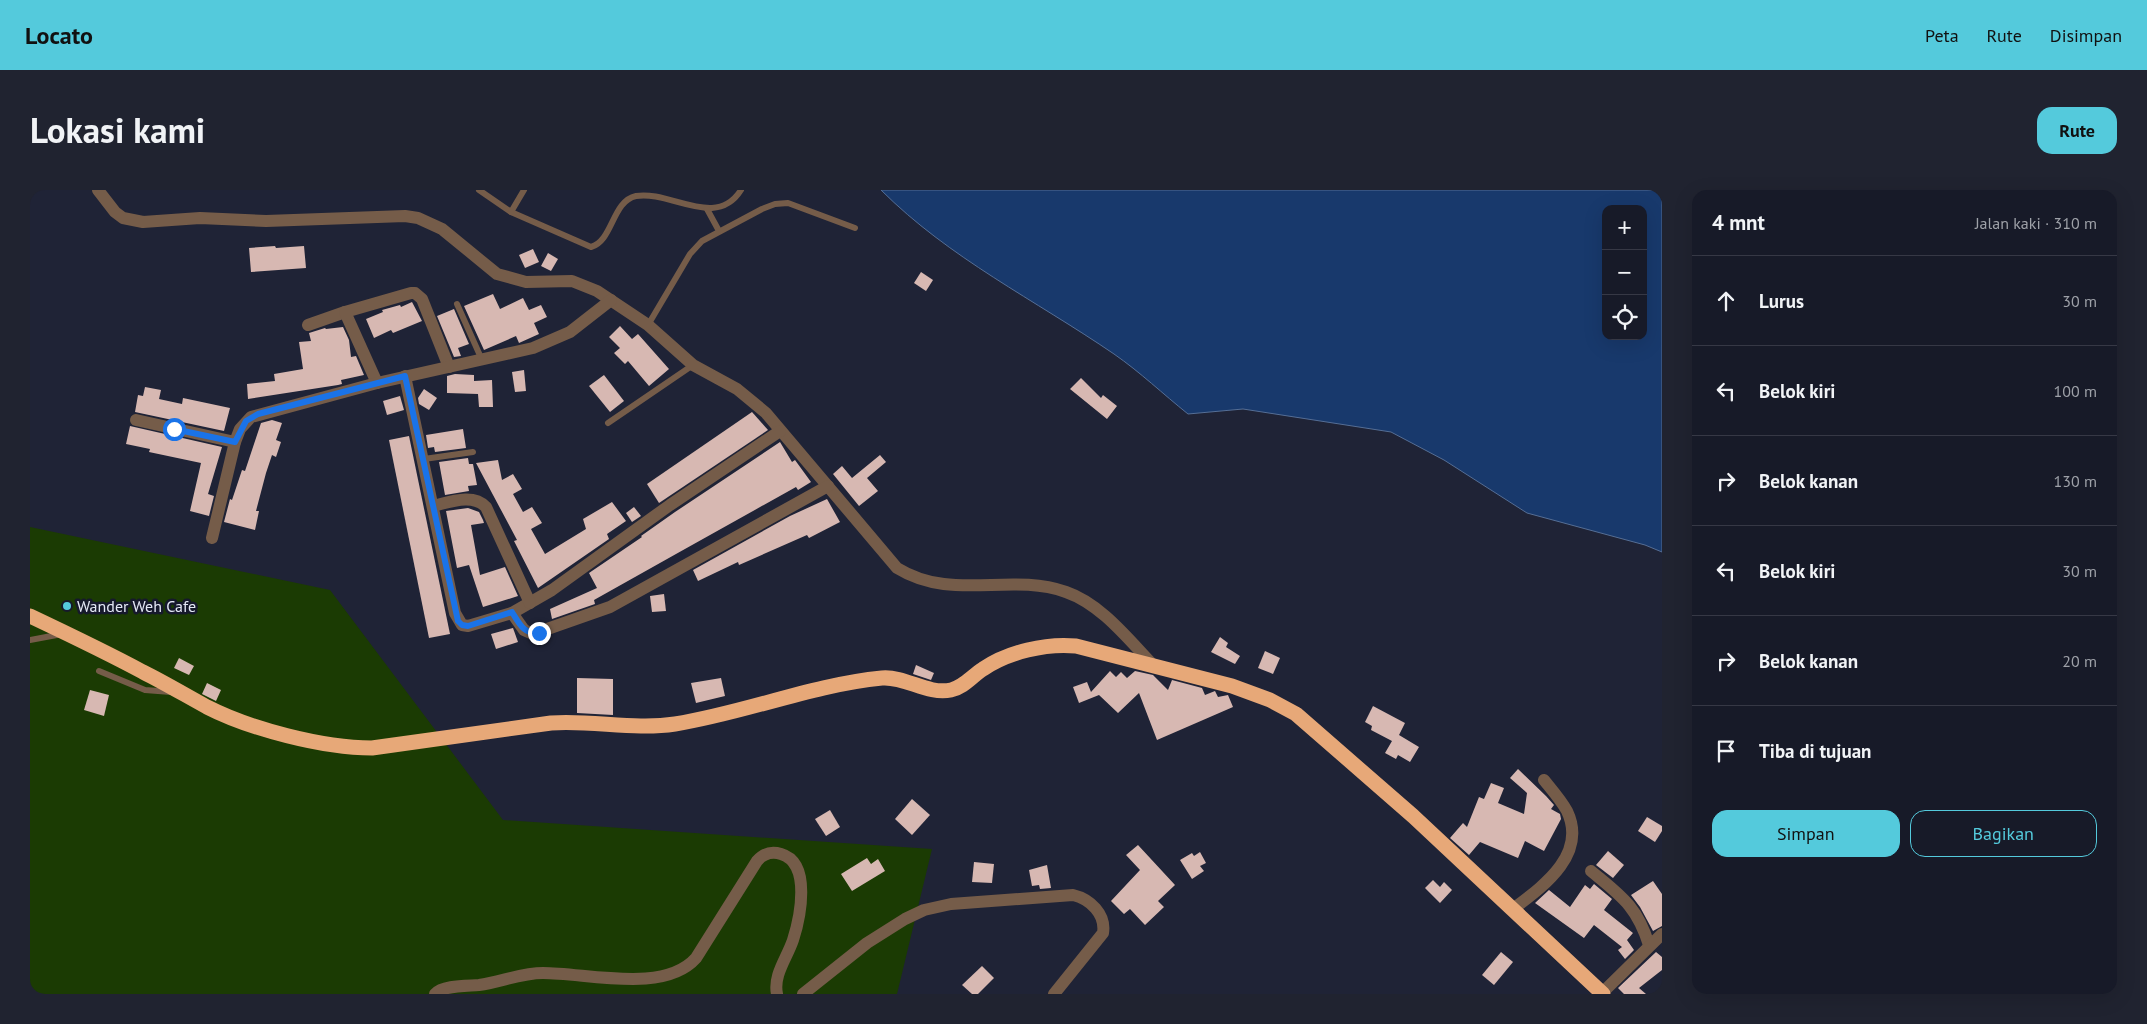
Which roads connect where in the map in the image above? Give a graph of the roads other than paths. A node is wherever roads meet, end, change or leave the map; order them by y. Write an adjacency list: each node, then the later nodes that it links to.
1 (98, 190): 9 (street)
2 (479, 190): 6 (lane)
3 (524, 190): 6 (lane)
4 (741, 190): 5 (lane)
5 (707, 209): 6 (lane); 8 (lane)
6 (511, 212)
7 (855, 228): 8 (lane)
8 (719, 231): 13 (lane)
9 (611, 300): 13 (street); 14 (street)
10 (457, 304): 14 (lane)
11 (346, 312): 12 (street); 16 (street); 18 (street)
12 (308, 325)
13 (648, 326): 15 (street)
14 (482, 360): 16 (street)
15 (693, 366): 20 (lane); 21 (street)
16 (449, 367): 17 (street)
17 (405, 376): 18 (street); 24 (street)
18 (377, 383): 22 (street)
19 (136, 420): 22 (street)
20 (608, 423)
21 (780, 431): 25 (street); 28 (street)
22 (235, 442): 27 (street)
23 (473, 452): 24 (lane)
24 (424, 459): 26 (street)
25 (828, 486): 29 (street); 33 (street)
26 (433, 506): 28 (street); 29 (street)
27 (212, 538)
28 (530, 603): 29 (street)
29 (512, 612)
30 (30, 616): 31 (highway)
31 (68, 633): 32 (lane); 35 (highway)
32 (30, 640)
33 (1153, 665): 35 (highway); 38 (highway)
34 (99, 670): 35 (lane)
35 (180, 691)
36 (1544, 780): 38 (street)
37 (1592, 871): 40 (street)
38 (1513, 909): 41 (highway)
39 (1662, 934): 40 (street)
40 (1649, 945): 41 (street)
41 (1602, 993)
42 (435, 994): 43 (street)
43 (777, 994)
44 (803, 994): 45 (street)
45 (1054, 994)

